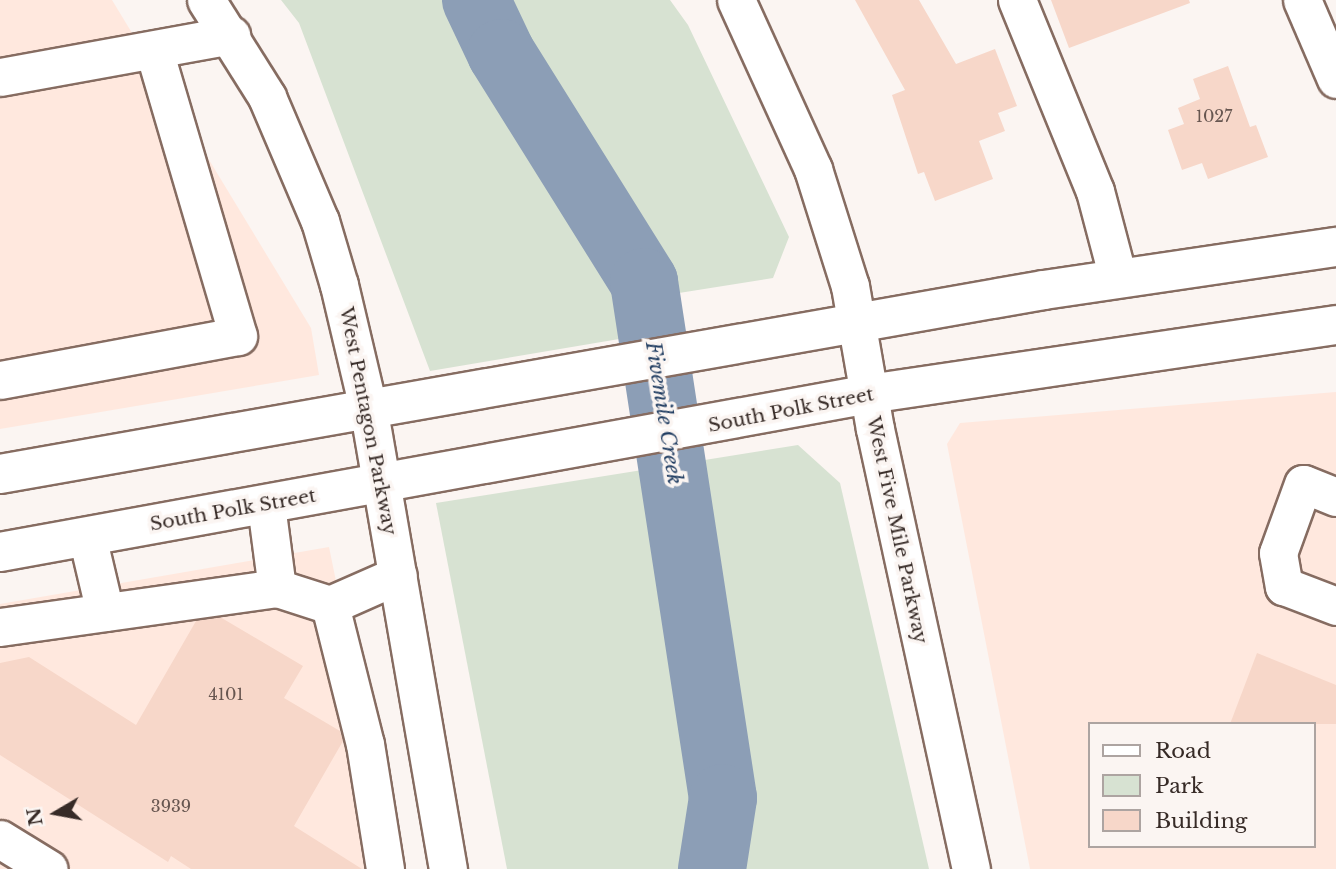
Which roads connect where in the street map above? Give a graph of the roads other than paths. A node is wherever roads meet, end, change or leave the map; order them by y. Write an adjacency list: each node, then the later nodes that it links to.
1 (206, 0): 5 (street, West Pentagon Parkway)
2 (736, 0): 11 (street, West Five Mile Parkway)
3 (1017, 0): 10 (street)
4 (1302, 0): 8 (street)
5 (231, 35): 6 (street); 15 (street, West Pentagon Parkway)
6 (154, 51): 7 (street); 13 (street)
7 (0, 77)
8 (1336, 79)
9 (1336, 247): 10 (main road)
10 (1118, 278): 11 (main road)
11 (857, 324): 14 (street, West Five Mile Parkway); 15 (main road)
12 (1336, 325): 14 (main road, South Polk Street)
13 (0, 380)
14 (869, 394): 17 (main road, South Polk Street); 34 (street, West Five Mile Parkway)
15 (369, 412): 16 (main road); 17 (street, West Pentagon Parkway)
16 (0, 474)
17 (382, 484): 19 (main road, South Polk Street); 22 (street, West Pentagon Parkway)
18 (1336, 497): 25 (street)
19 (266, 505): 20 (main road, South Polk Street); 23 (street)
20 (88, 536): 21 (main road, South Polk Street); 26 (street)
21 (0, 552)
22 (398, 575): 24 (street); 28 (street, West Pentagon Parkway)
23 (277, 589): 24 (street); 26 (street)
24 (330, 605): 29 (street)
25 (1336, 606)
26 (105, 612): 27 (street)
27 (0, 627)
28 (425, 741): 29 (street); 33 (street, West Pentagon Parkway)
29 (365, 744): 32 (street)
30 (0, 839): 31 (street)
31 (48, 869)
32 (386, 869)
33 (448, 869)
34 (971, 869)

